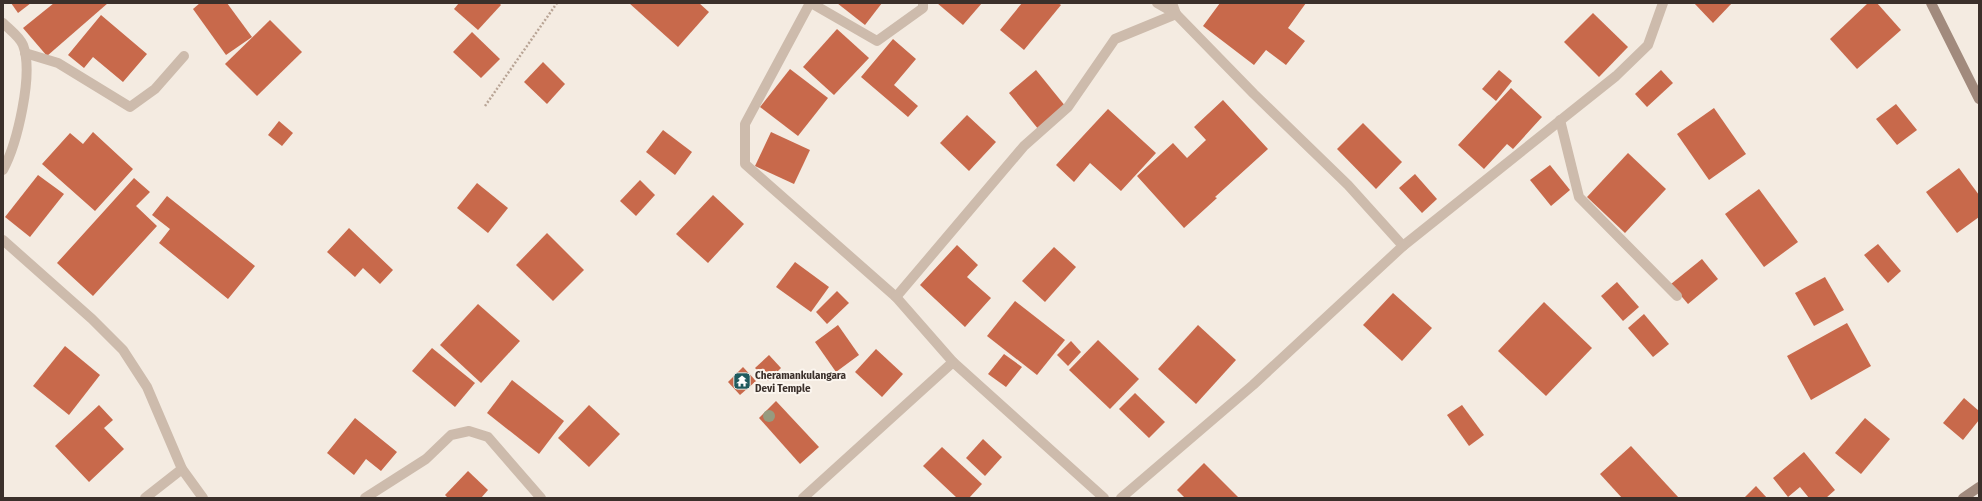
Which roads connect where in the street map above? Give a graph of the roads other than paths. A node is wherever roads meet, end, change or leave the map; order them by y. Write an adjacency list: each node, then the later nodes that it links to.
1 (810, 3): 2 (street); 17 (street)
2 (923, 3)
3 (1157, 3): 7 (street)
4 (1172, 3): 7 (street)
5 (1663, 3): 12 (street)
6 (1931, 3): 11 (main road)
7 (1176, 14): 15 (street); 17 (street)
8 (3, 23): 9 (street)
9 (26, 52): 10 (street); 13 (street)
10 (184, 56)
11 (1979, 99)
12 (1560, 120): 15 (street); 16 (street)
13 (3, 170)
14 (3, 240): 19 (street)
15 (1403, 246): 27 (street)
16 (1677, 296)
17 (896, 297): 18 (street)
18 (953, 362): 25 (street); 26 (street)
19 (182, 469): 21 (street); 22 (street)
20 (1979, 487): 28 (main road)
21 (145, 498)
22 (203, 498)
23 (365, 498): 24 (street)
24 (541, 498)
25 (803, 498)
26 (1104, 498)
27 (1121, 498)
28 (1963, 498)

